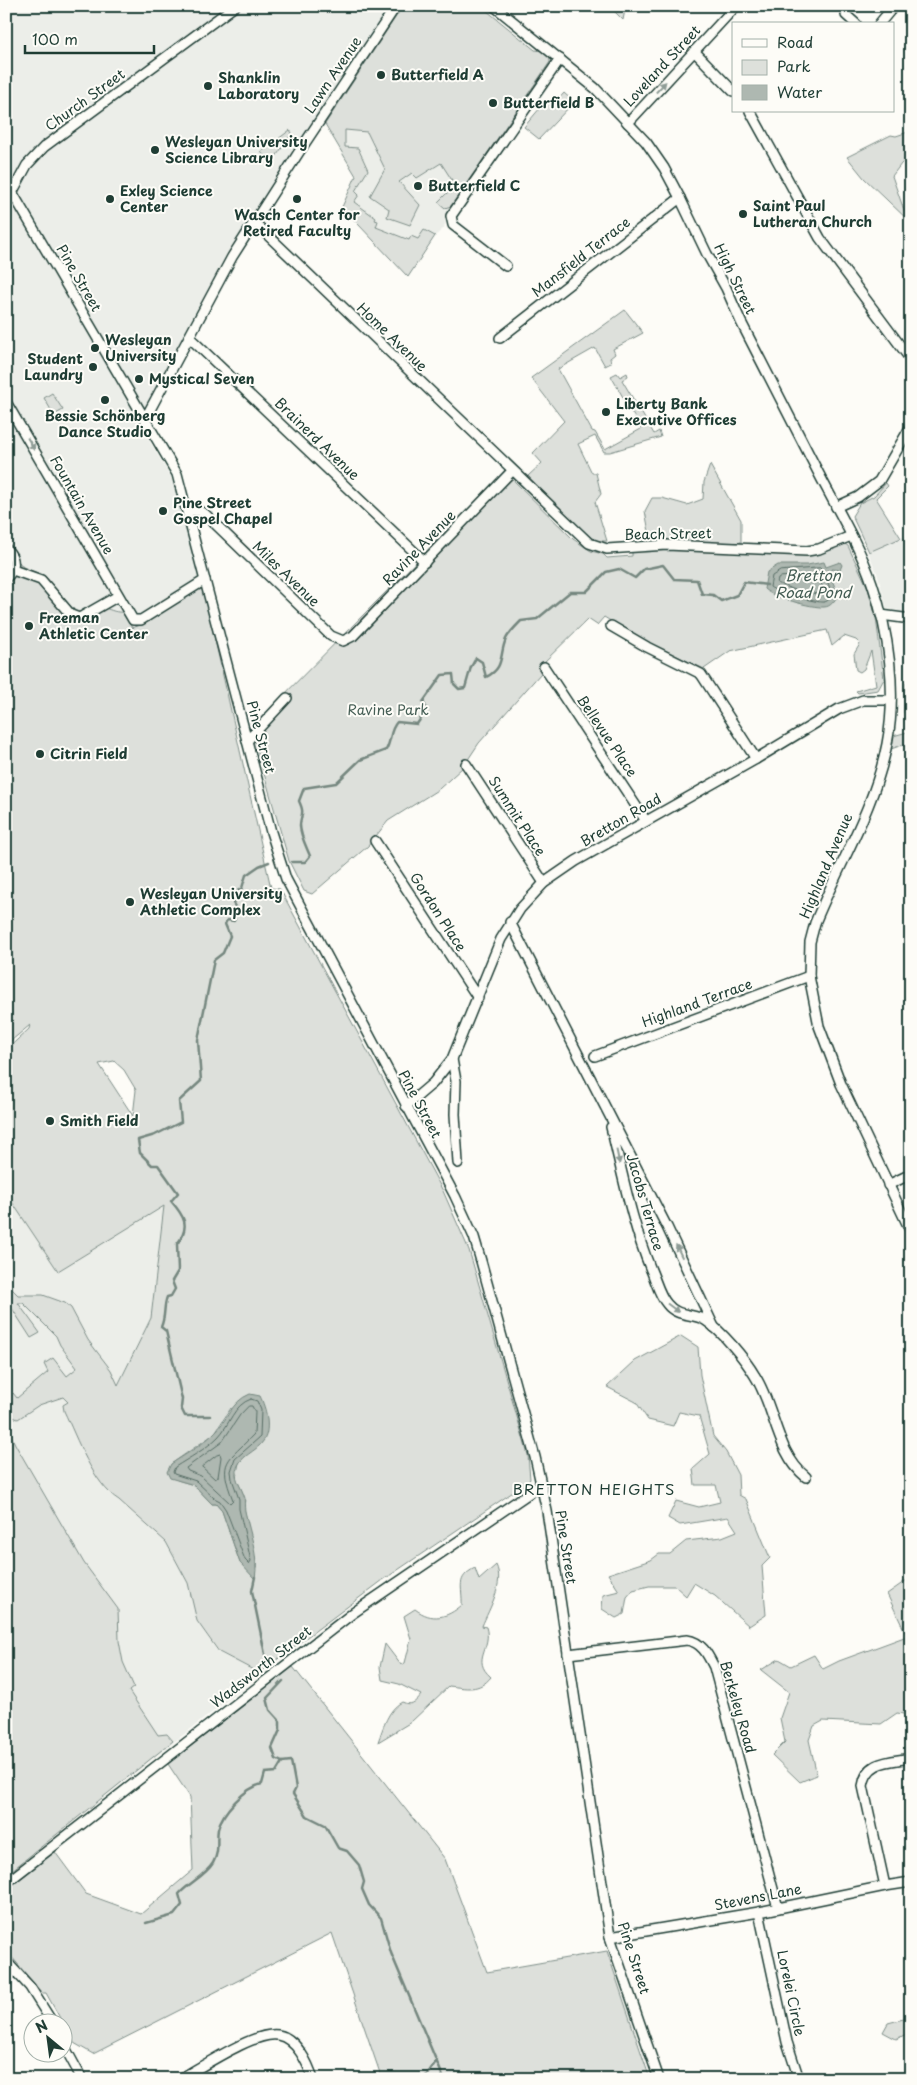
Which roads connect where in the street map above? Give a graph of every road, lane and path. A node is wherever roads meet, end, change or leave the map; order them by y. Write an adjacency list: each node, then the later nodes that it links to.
1 (234, 6): 14 (street, Church Street)
2 (396, 6): 17 (street, Lawn Avenue)
3 (494, 6): 10 (street, High Street)
4 (736, 6): 9 (street, Loveland Street)
5 (894, 6): 8 (street)
6 (846, 15): 7 (street)
7 (854, 22)
8 (881, 22)
9 (694, 51): 11 (street); 13 (street, Loveland Street, one-way to 9)
10 (560, 59): 13 (street, High Street); 18 (street)
11 (732, 89)
12 (751, 112): 21 (street)
13 (628, 123): 15 (street, High Street)
14 (9, 191): 16 (street, Church Street); 23 (street, Pine Street)
15 (680, 198): 20 (street, Mansfield Terrace); 26 (street, High Street)
16 (6, 204)
17 (254, 222): 19 (street, Lawn Avenue); 25 (street, Home Avenue)
18 (506, 266)
19 (189, 337): 23 (street, Lawn Avenue); 30 (street, Brainerd Avenue)
20 (500, 338)
21 (911, 360)
22 (6, 402): 34 (street, Fountain Avenue, one-way to 34)
23 (145, 419): 27 (street, Pine Street)
24 (911, 426): 26 (street)
25 (512, 471): 28 (street, Beach Street); 30 (street, Ravine Avenue)
26 (836, 507): 28 (street, High Street)
27 (187, 510): 33 (street, Pine Street); 38 (street, Miles Avenue)
28 (851, 536): 35 (street, High Street)
29 (6, 549): 31 (street)
30 (425, 562): 38 (street, Ravine Avenue)
31 (13, 570): 32 (street); 34 (street)
32 (6, 578)
33 (206, 580): 34 (street, Fountain Avenue); 42 (street, Pine Street)
34 (118, 596)
35 (881, 615): 36 (street); 41 (street, Highland Avenue)
36 (911, 619)
37 (611, 626): 43 (street)
38 (343, 641)
39 (544, 667): 45 (street, Bellevue Place)
40 (287, 698): 42 (street)
41 (891, 700): 43 (street, Bretton Road); 49 (street, Highland Avenue)
42 (247, 741): 53 (street, Pine Street)
43 (756, 759): 45 (street, Bretton Road)
44 (466, 764): 47 (street, Summit Place)
45 (646, 821): 47 (street, Bretton Road)
46 (375, 841): 50 (street, Gordon Place)
47 (544, 883): 48 (street, Bretton Road)
48 (510, 922): 50 (street, Bretton Road); 54 (street, Jacobs Terrace)
49 (809, 976): 51 (street, Highland Terrace); 57 (street, Highland Avenue)
50 (478, 998): 52 (street, Bretton Road)
51 (595, 1056)
52 (452, 1059): 53 (street, Bretton Road); 55 (street)
53 (406, 1106): 61 (street, Pine Street)
54 (606, 1110): 59 (street, Jacobs Terrace, one-way to 54); 59 (street, Jacobs Terrace, one-way to 59)
55 (458, 1163)
56 (911, 1174): 57 (street)
57 (888, 1185): 58 (street, Highland Avenue)
58 (911, 1232)
59 (714, 1327): 60 (street, Jacobs Terrace)
60 (806, 1477)
61 (541, 1485): 62 (street, Pine Street); 65 (street, Wadsworth Street)
62 (568, 1654): 67 (street, Berkeley Road); 69 (street, Pine Street)
63 (911, 1758): 66 (street)
64 (911, 1882): 66 (street, Stevens Lane)
65 (6, 1883)
66 (885, 1886): 67 (street, Stevens Lane)
67 (778, 1908): 68 (street, Stevens Lane)
68 (759, 1912): 69 (street, Stevens Lane); 77 (street, Lorelei Circle)
69 (610, 1937): 76 (street, Pine Street)
70 (6, 1960): 71 (street)
71 (46, 2012)
72 (72, 2060): 73 (street)
73 (82, 2079)
74 (180, 2079): 75 (street)
75 (313, 2079)
76 (659, 2079)
77 (799, 2079)

